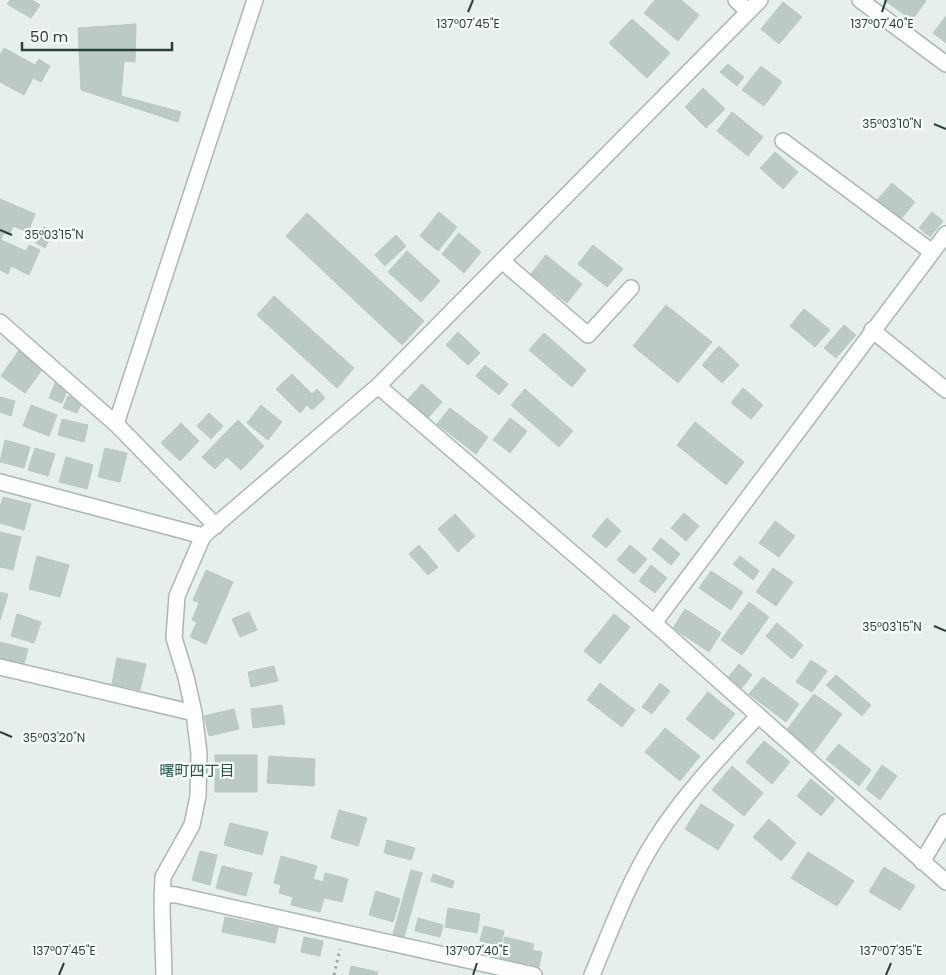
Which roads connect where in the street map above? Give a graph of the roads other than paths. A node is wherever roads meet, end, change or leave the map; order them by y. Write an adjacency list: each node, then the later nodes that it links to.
1 (255, 0): 16 (street)
2 (736, 0): 5 (street)
3 (760, 0): 5 (street)
4 (860, 0): 6 (street)
5 (748, 11): 10 (street)
6 (946, 64)
7 (783, 141): 9 (street)
8 (946, 234): 9 (street)
9 (932, 252): 13 (street)
10 (502, 261): 11 (street); 14 (street)
11 (631, 288)
12 (0, 322): 16 (street)
13 (872, 330): 15 (street); 20 (street)
14 (378, 386): 18 (street); 20 (street)
15 (946, 390)
16 (116, 424): 18 (street)
17 (0, 482): 19 (street)
18 (216, 526): 19 (street)
19 (203, 536): 22 (street)
20 (654, 623): 23 (street)
21 (0, 668): 22 (street)
22 (194, 712): 27 (street)
23 (758, 716): 25 (street); 30 (street)
24 (946, 822): 25 (street)
25 (922, 862): 26 (street)
26 (946, 882)
27 (162, 894): 28 (street); 29 (street)
28 (164, 975)
29 (534, 975)
30 (592, 975)

